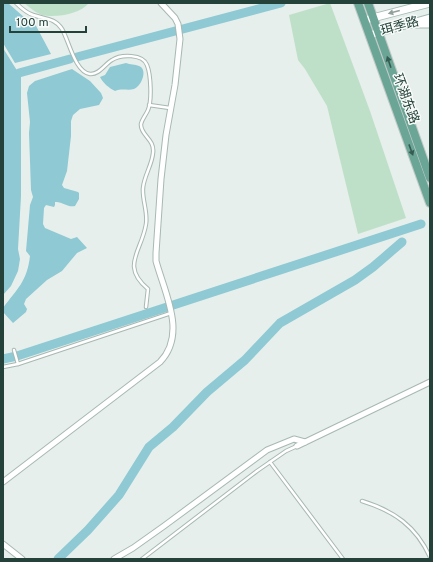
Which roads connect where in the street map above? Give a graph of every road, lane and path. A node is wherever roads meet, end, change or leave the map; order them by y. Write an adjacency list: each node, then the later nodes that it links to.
1 (16, 3): 14 (lane)
2 (162, 3): 15 (street)
3 (358, 3): 9 (main road, 环湖东路)
4 (368, 3): 9 (main road, 环湖东路)
5 (422, 3): 7 (main road)
6 (430, 3): 7 (main road, 珥季路)
7 (414, 7): 9 (main road, 珥季路, one-way to 9)
8 (430, 18): 10 (main road, 珥季路)
9 (369, 19): 12 (main road, 环湖东路); 13 (main road, 环湖东路)
10 (409, 24): 11 (main road); 12 (main road, 珥季路)
11 (430, 24)
12 (378, 32): 13 (main road, 珥季路); 16 (main road, 环湖东路, one-way to 12)
13 (369, 35): 17 (main road, 环湖东路, one-way to 17)
14 (149, 105): 15 (lane); 18 (lane)
15 (171, 108): 19 (street)
16 (430, 178)
17 (430, 204)
18 (146, 307)
19 (171, 311): 21 (lane); 27 (street)
20 (14, 350): 21 (lane)
21 (18, 363): 22 (lane)
22 (3, 367)
23 (430, 382): 24 (street)
24 (305, 442): 25 (street); 32 (street)
25 (297, 446): 26 (lane)
26 (270, 462): 33 (lane); 34 (lane)
27 (3, 482)
28 (362, 501): 30 (lane)
29 (3, 544): 31 (street)
30 (430, 557)
31 (22, 559)
32 (114, 559)
33 (142, 559)
34 (343, 559)

